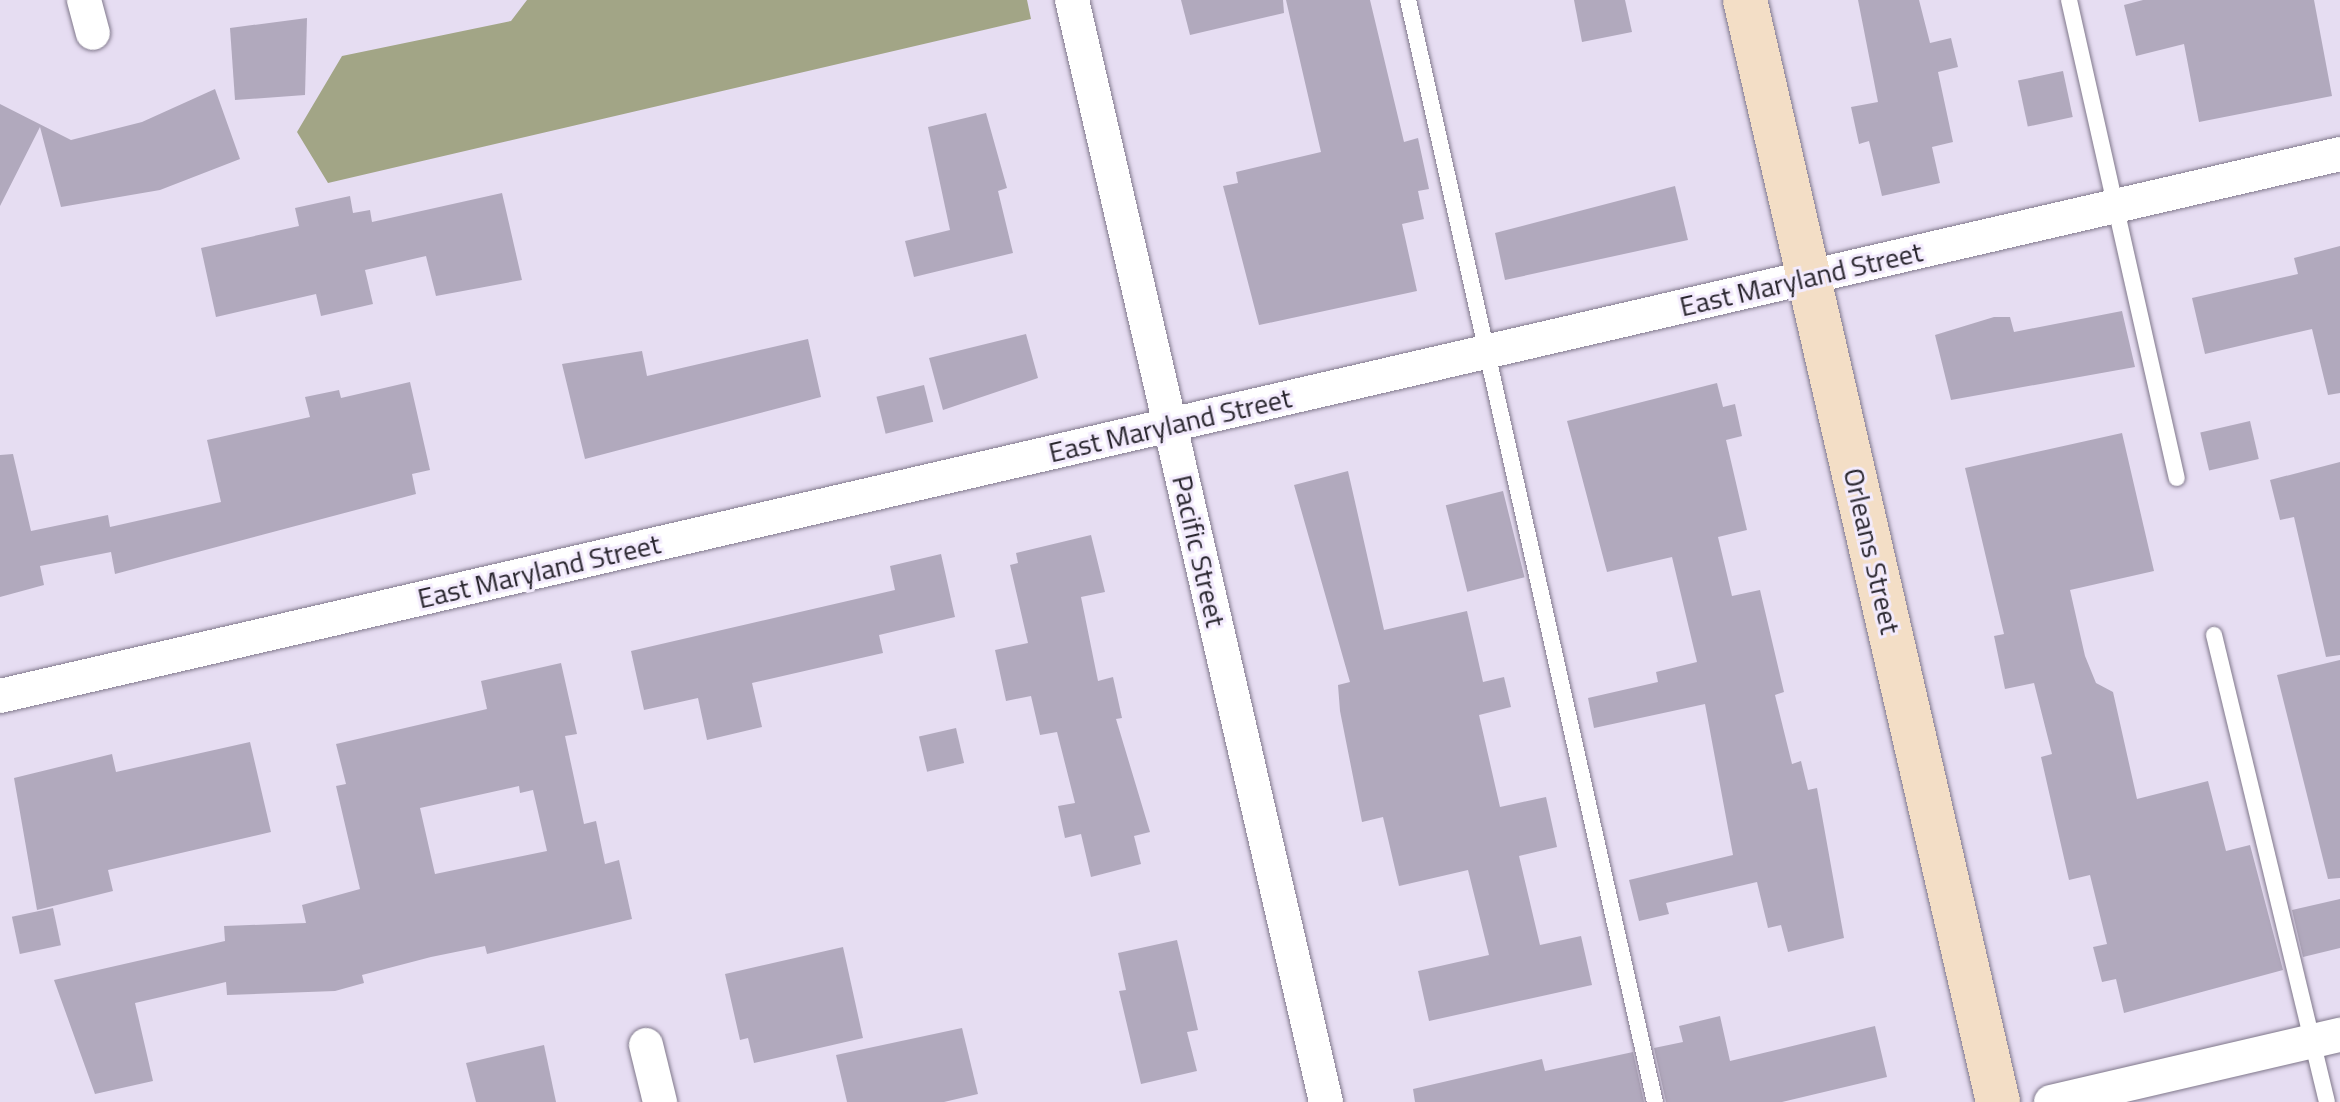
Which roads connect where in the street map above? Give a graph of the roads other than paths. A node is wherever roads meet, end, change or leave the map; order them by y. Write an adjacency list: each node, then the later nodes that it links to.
1 (84, 0): 6 (street)
2 (1072, 0): 11 (street, Pacific Street)
3 (1408, 0): 10 (lane)
4 (1745, 0): 9 (main road, Orleans Street)
5 (2069, 0): 8 (lane)
6 (93, 33)
7 (2340, 154): 8 (street, East Maryland Street)
8 (2115, 206): 9 (street, East Maryland Street); 12 (lane)
9 (1809, 277): 10 (street, East Maryland Street); 20 (main road, Orleans Street)
10 (1487, 352): 11 (street, East Maryland Street); 19 (lane)
11 (1170, 426): 14 (street, East Maryland Street); 18 (street, Pacific Street)
12 (2177, 478)
13 (2214, 635): 15 (lane)
14 (0, 696)
15 (2326, 1038): 21 (street); 22 (lane)
16 (646, 1045): 17 (street)
17 (660, 1102)
18 (1326, 1102)
19 (1655, 1102)
20 (1998, 1102)
21 (2051, 1102)
22 (2327, 1102)

